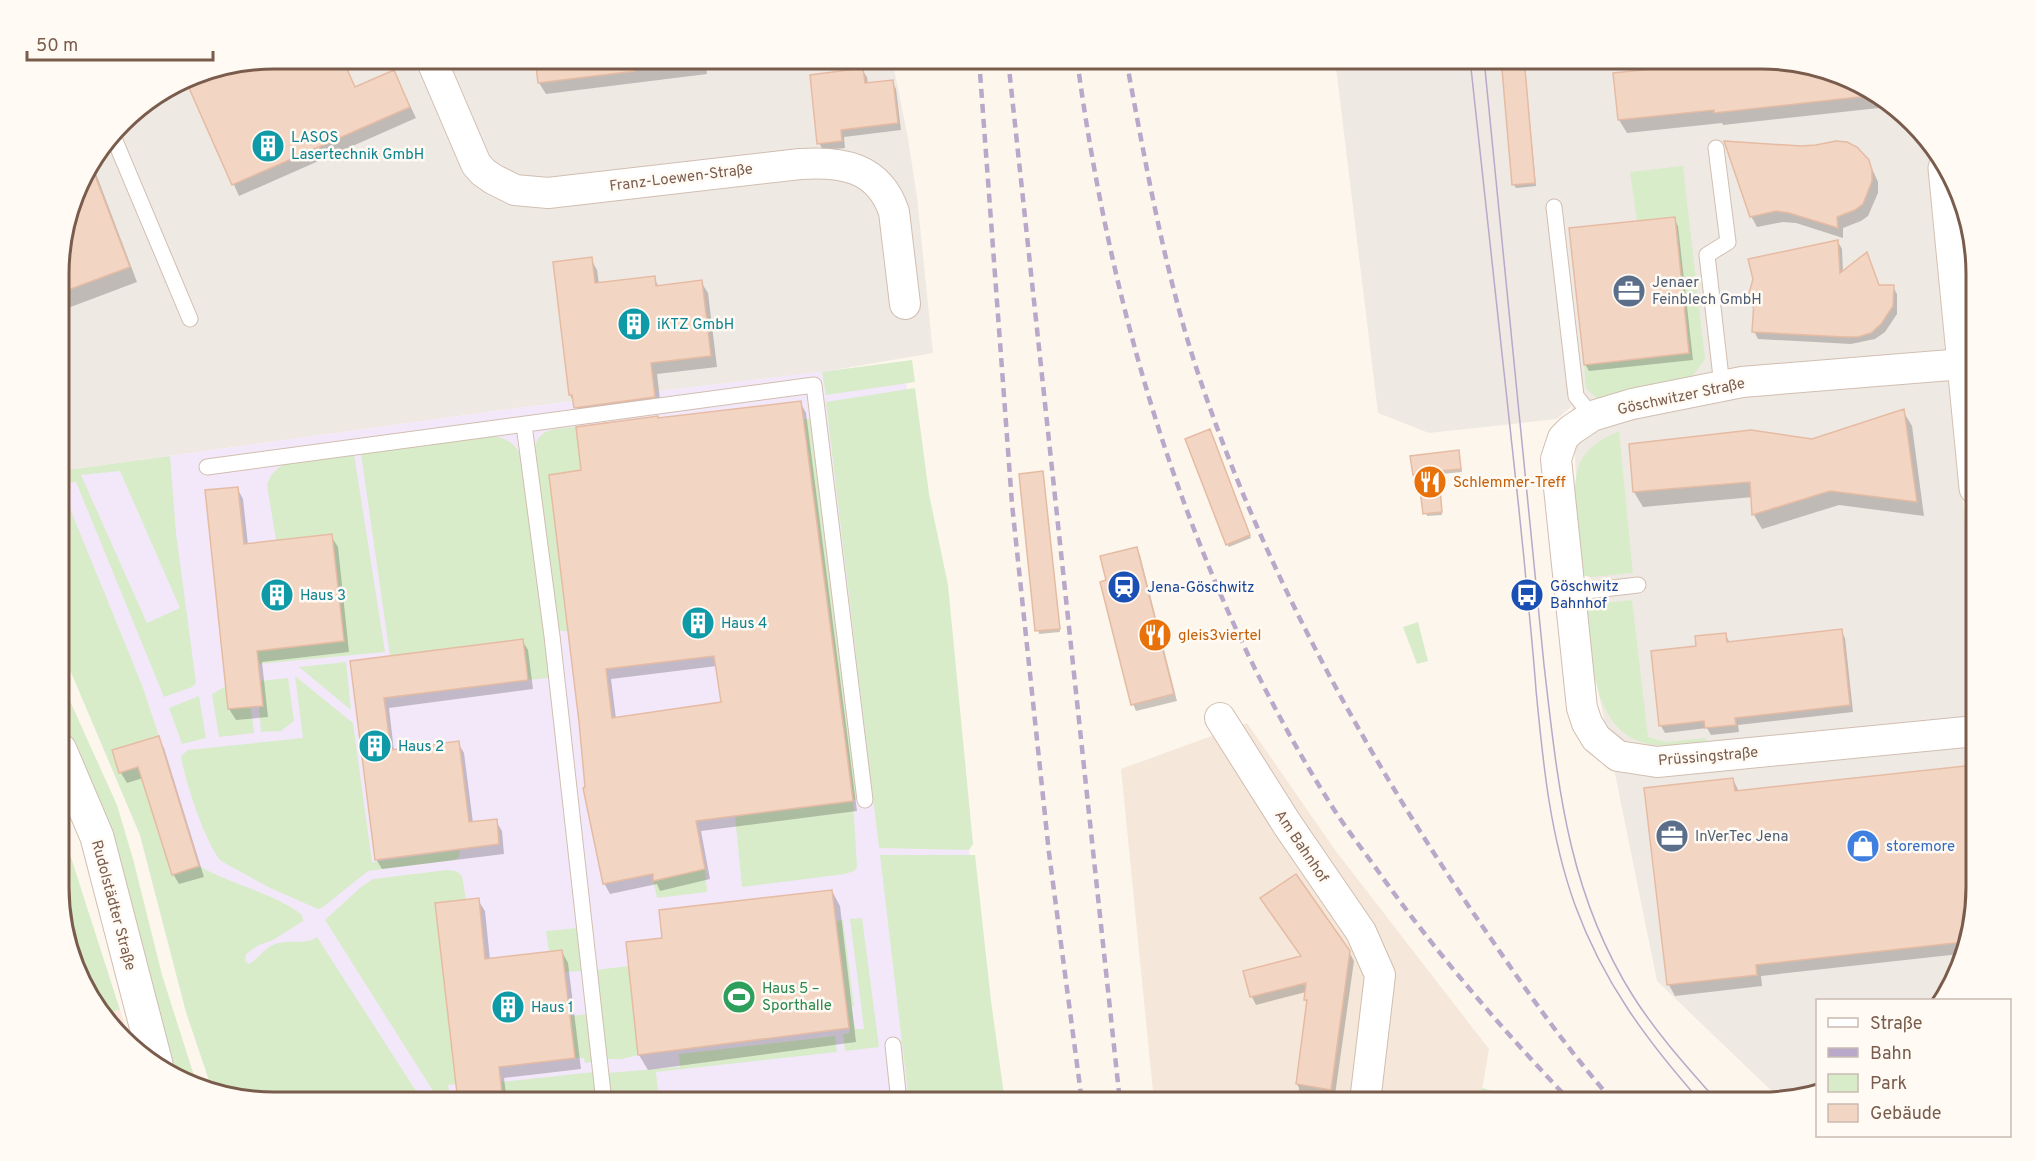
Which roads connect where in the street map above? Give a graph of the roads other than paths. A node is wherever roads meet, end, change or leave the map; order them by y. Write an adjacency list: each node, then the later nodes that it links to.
1 (436, 69): 6 (street, Franz-Loewen-Straße)
2 (116, 144): 7 (lane)
3 (1716, 148): 10 (lane)
4 (1947, 188): 8 (street)
5 (1554, 207): 11 (lane)
6 (905, 304)
7 (189, 319)
8 (1964, 364): 9 (street); 10 (street, Göschwitzer Straße)
9 (1966, 385)
10 (1722, 386): 11 (street, Göschwitzer Straße)
11 (1592, 416): 15 (street, Göschwitzer Straße)
12 (524, 425): 13 (lane); 19 (lane); 22 (lane)
13 (207, 467)
14 (1638, 585): 15 (lane)
15 (1569, 592): 17 (street, Prüssingstraße)
16 (1220, 718): 24 (street, Am Bahnhof)
17 (1966, 732)
18 (69, 771): 21 (street, Rudolstädter Straße)
19 (865, 800)
20 (892, 1046): 23 (lane)
21 (153, 1053)
22 (603, 1092)
23 (898, 1092)
24 (1366, 1092)

